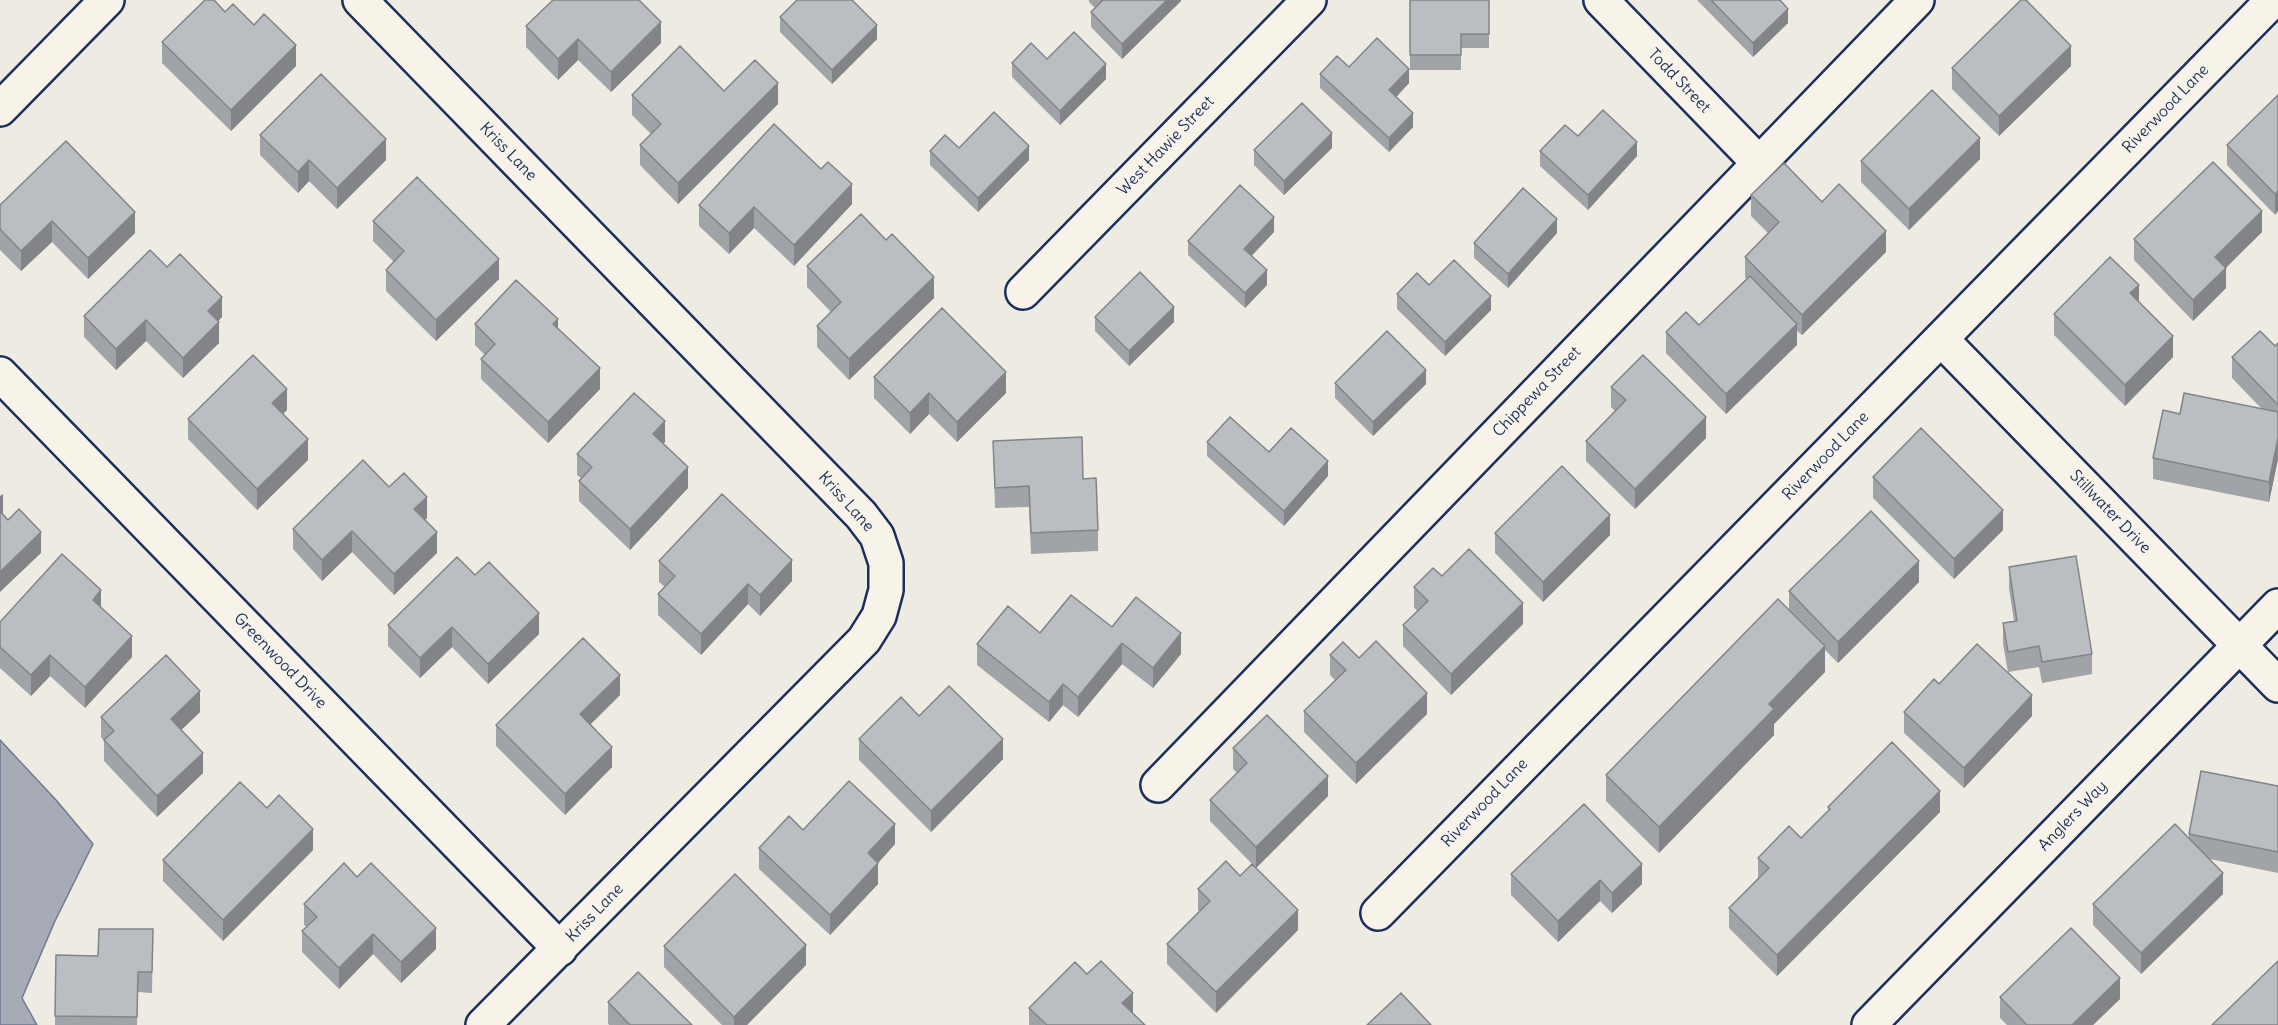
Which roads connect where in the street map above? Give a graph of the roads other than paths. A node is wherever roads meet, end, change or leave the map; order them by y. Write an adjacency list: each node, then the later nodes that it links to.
1 (107, 0): 7 (street)
2 (360, 0): 17 (street, Kriss Lane)
3 (1310, 0): 9 (street, West Hawie Street)
4 (1600, 0): 8 (street, Todd Street)
5 (1917, 0): 8 (street, Chippewa Street)
6 (2273, 0): 10 (street, Riverwood Lane)
7 (0, 109)
8 (1758, 162): 15 (street, Chippewa Street)
9 (1023, 292)
10 (1941, 339): 13 (street, Stillwater Drive); 16 (street, Riverwood Lane)
11 (0, 374): 17 (street, Greenwood Drive)
12 (2278, 606): 13 (street, Anglers Way)
13 (2240, 646): 14 (street, Stillwater Drive); 19 (street, Anglers Way)
14 (2278, 685)
15 (1158, 785)
16 (1378, 913)
17 (560, 949): 18 (street, Kriss Lane)
18 (483, 1025)
19 (1869, 1025)

